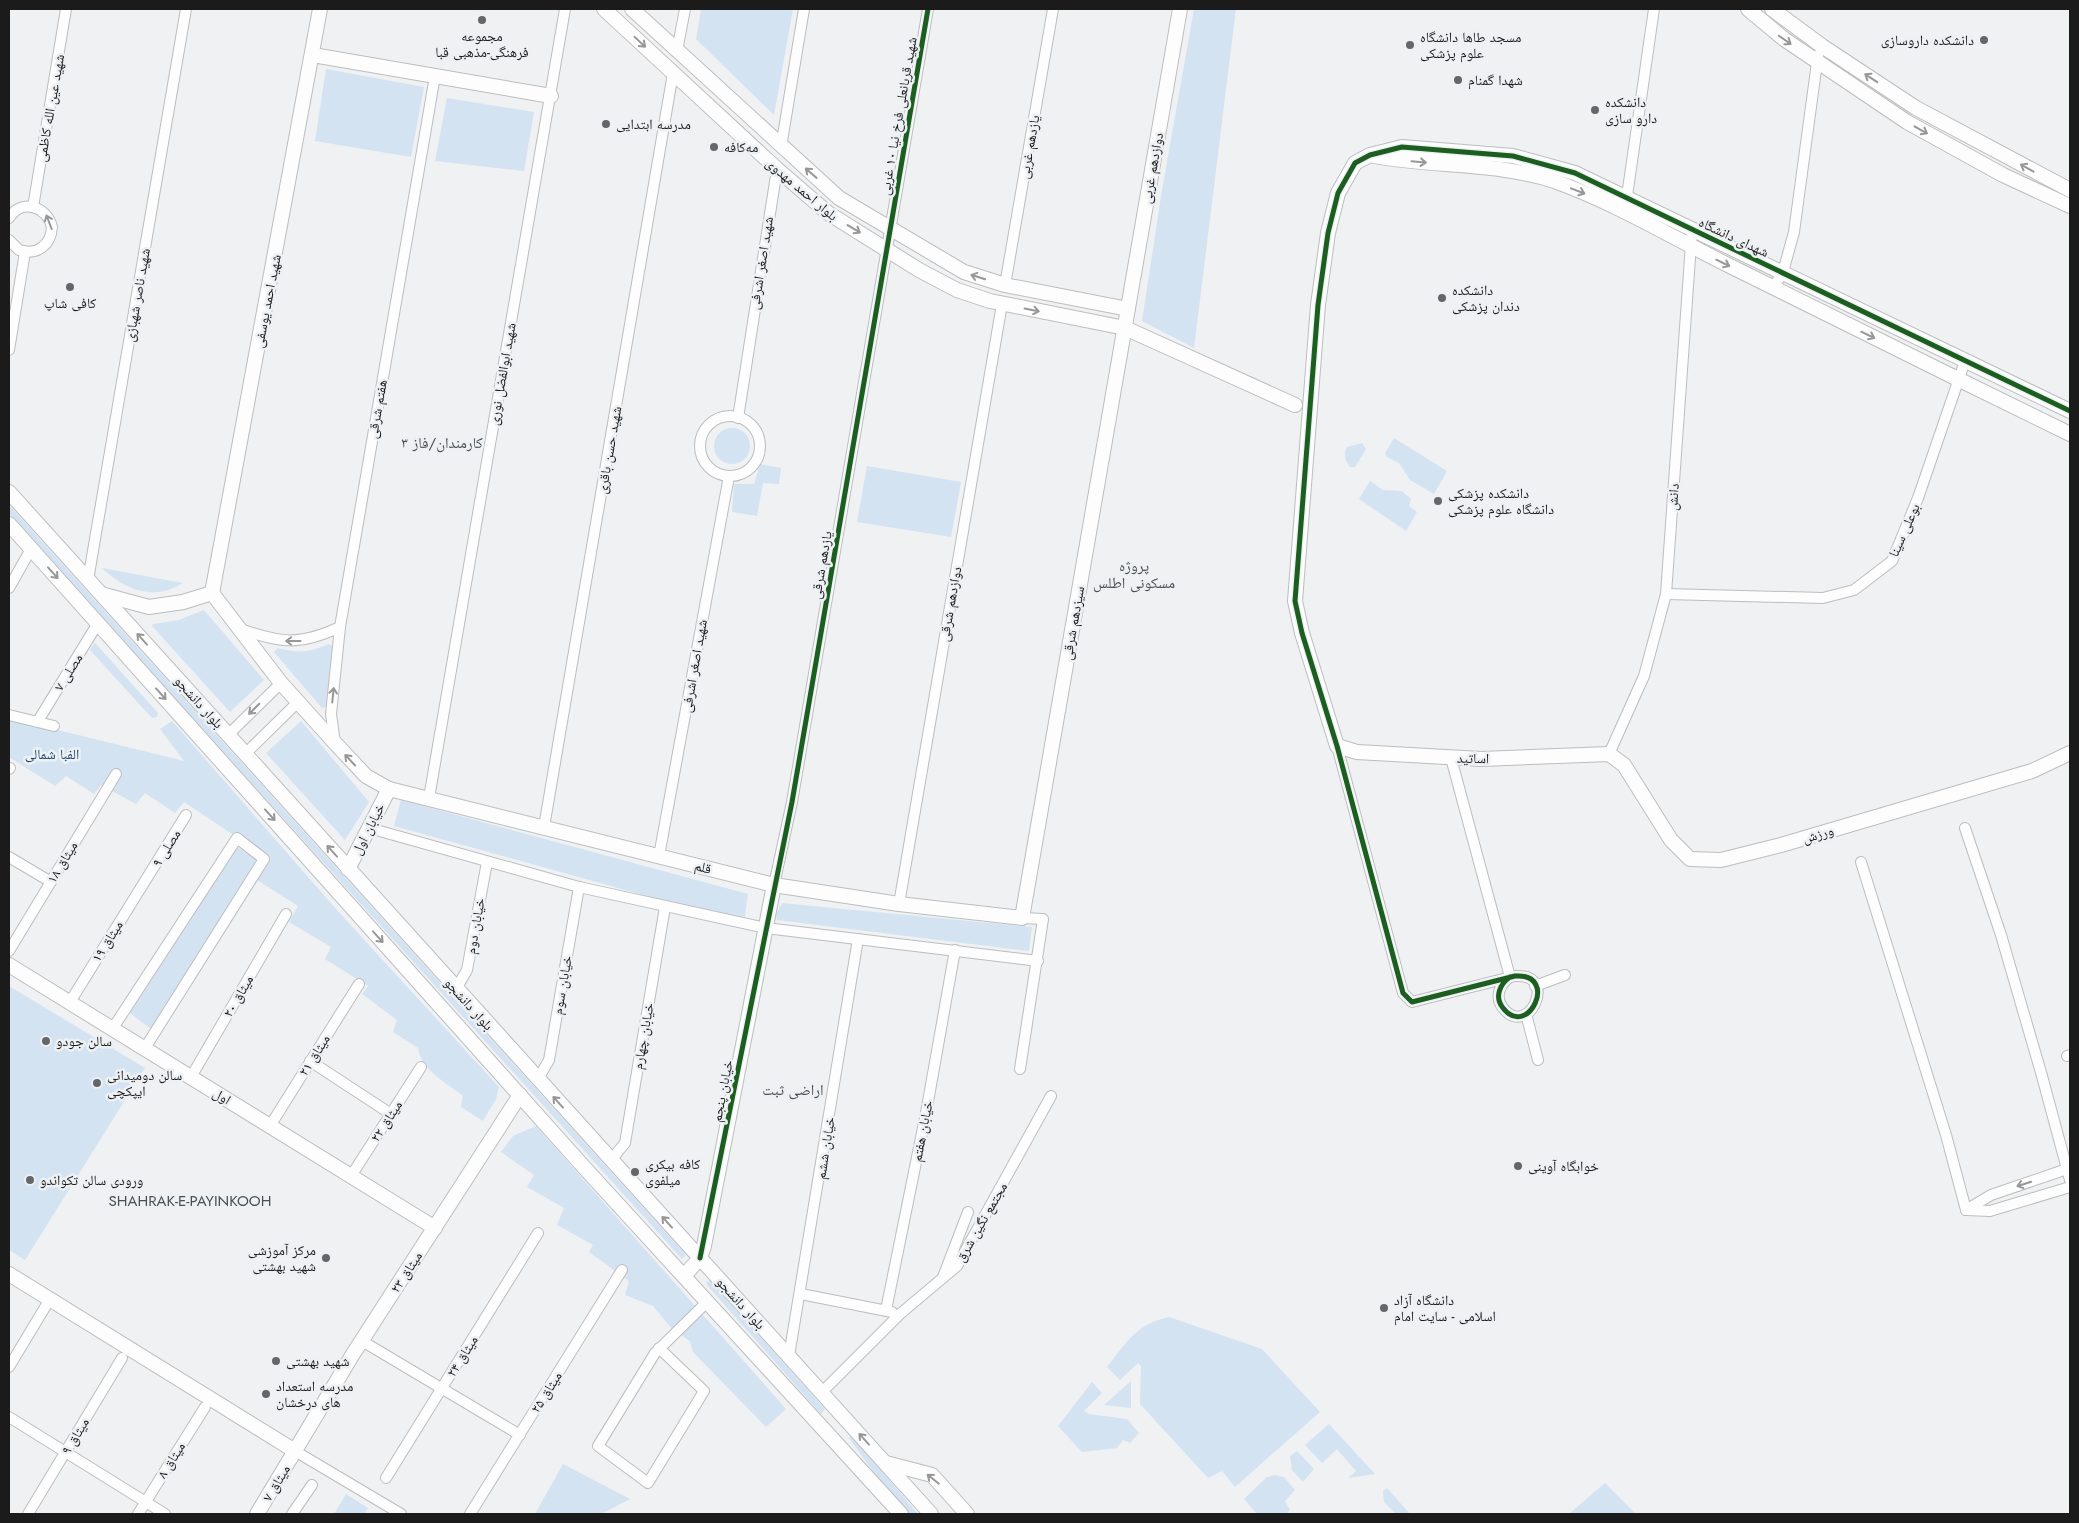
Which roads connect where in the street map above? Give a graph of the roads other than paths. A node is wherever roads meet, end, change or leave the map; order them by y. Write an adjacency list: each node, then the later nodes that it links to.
1 (66, 9): 25 (street, شهید عین الله کاظمی)
2 (186, 9): 51 (street, شهید ناصر شهبازی)
3 (320, 9): 17 (street, شهید احمد یوسفی)
4 (565, 9): 20 (street, شهید ابوالفضل نوری)
5 (604, 9): 18 (street, بلوار احمد مهدوی, one-way to 18)
6 (632, 9): 15 (street, بلوار احمد مهدوی)
7 (685, 9): 15 (street)
8 (804, 9): 21 (street)
9 (928, 9): 28 (street, شهید قربانعلی فرخ نیا ۱۰ غربی)
10 (1053, 9): 35 (street, یازدهم غربی)
11 (1180, 9): 38 (street, دوازدهم غربی)
12 (1654, 9): 24 (street)
13 (1748, 9): 16 (street, one-way to 16)
14 (1772, 9): 16 (street)
15 (677, 51): 21 (street, بلوار احمد مهدوی)
16 (1819, 53): 23 (street, one-way to 16); 26 (street, one-way to 26); 34 (street)
17 (313, 55): 19 (street); 53 (street, شهید احمد یوسفی)
18 (674, 73): 22 (street, بلوار احمد مهدوی); 75 (street, شهید حسن باقری)
19 (435, 76): 20 (street); 57 (street, هفتم شرقی)
20 (551, 96): 73 (street, شهید ابوالفضل نوری)
21 (780, 146): 28 (street, بلوار احمد مهدوی, one-way to 21)
22 (777, 169): 32 (street, بلوار احمد مهدوی, one-way to 32); 45 (street, شهید اصغر اشرفی)
23 (2070, 190)
24 (1626, 205): 29 (street, شهدای دانشگاه); 31 (street, شهدای دانشگاه); 66 (street, شهدای دانشگاه)
25 (33, 206): 27 (street); 33 (street, one-way to 25)
26 (2070, 206)
27 (9, 218)
28 (890, 228): 32 (street, شهید قربانعلی فرخ نیا ۱۰ غربی); 35 (street, بلوار احمد مهدوی, one-way to 28)
29 (1692, 230): 31 (street, دانش); 34 (street, شهدای دانشگاه)
30 (9, 240): 33 (street)
31 (1689, 246): 36 (street, شهدای دانشگاه, one-way to 36); 55 (street, دانش)
32 (887, 248): 37 (street, بلوار احمد مهدوی); 85 (street, یازدهم شرقی)
33 (25, 252): 40 (street)
34 (1783, 272): 36 (street); 41 (street, شهدای دانشگاه)
35 (1005, 285): 38 (street, بلوار احمد مهدوی)
36 (1773, 288): 42 (street, شهدای دانشگاه, one-way to 42)
37 (1002, 304): 39 (street, بلوار احمد مهدوی, one-way to 39); 87 (street, دوازدهم شرقی)
38 (1128, 309): 39 (street, دوازدهم غربی)
39 (1125, 328): 43 (street, بلوار احمد مهدوی); 90 (street, سیزدهم شرقی)
40 (9, 350)
41 (1965, 361): 42 (street, بوعلی سینا); 44 (street, شهدای دانشگاه)
42 (1959, 380): 46 (street, شهدای دانشگاه); 55 (street, بوعلی سینا)
43 (1295, 405)
44 (2070, 411)
45 (738, 418): 47 (street); 47 (street)
46 (2070, 434)
47 (729, 476): 78 (street, شهید اصغر اشرفی)
48 (9, 492): 51 (street, بلوار دانشجو)
49 (9, 524): 50 (street, بلوار دانشجو)
50 (31, 549): 52 (street); 56 (street, بلوار دانشجو, one-way to 56)
51 (88, 580): 54 (street, بلوار دانشجو)
52 (9, 588)
53 (212, 593): 54 (street); 58 (street, قلم)
54 (101, 594): 64 (street, بلوار دانشجو, one-way to 54)
55 (1666, 594): 69 (street, دانش)
56 (98, 623): 62 (street, مصلی ۷); 112 (street, بلوار دانشجو, one-way to 112)
57 (340, 627): 58 (street, one-way to 58); 65 (street, هفتم شرقی, one-way to 57)
58 (239, 629): 59 (street, قلم)
59 (280, 683): 60 (street, قلم); 64 (street, one-way to 64)
60 (298, 702): 65 (street, قلم); 68 (street)
61 (9, 715): 62 (street)
62 (38, 721): 63 (street)
63 (54, 726)
64 (228, 735): 68 (street, بلوار دانشجو)
65 (335, 743): 72 (street, قلم, one-way to 65)
66 (1337, 746): 70 (street, اساتید); 98 (street)
67 (2070, 753): 69 (street, ورزش)
68 (245, 754): 82 (street, بلوار دانشجو, one-way to 68)
69 (1609, 754): 70 (street, اساتید)
70 (1451, 758): 98 (street)
71 (116, 774): 84 (street, میثاق ۱۸)
72 (389, 789): 73 (street, قلم); 76 (street, خیابان اول)
73 (429, 798): 75 (street, قلم)
74 (186, 815): 83 (street, مصلی ۹)
75 (544, 827): 78 (street, قلم)
76 (369, 828): 80 (street); 82 (street, خیابان اول)
77 (1965, 828): 117 (street)
78 (660, 856): 85 (street, قلم)
79 (9, 857): 84 (street)
80 (487, 862): 86 (street); 101 (street, خیابان دوم)
81 (1861, 862): 121 (street)
82 (348, 869): 101 (street, بلوار دانشجو)
83 (145, 881): 102 (street, میثاق ۱۹)
84 (51, 882): 94 (street, میثاق ۱۸)
85 (774, 885): 87 (street, قلم); 91 (street, خیابان پنجم)
86 (579, 887): 88 (street); 111 (street, خیابان سوم)
87 (899, 904): 90 (street, قلم)
88 (665, 907): 91 (street); 116 (street, خیابان چهارم)
89 (286, 914): 110 (street, میثاق ۲۰)
90 (1022, 918): 95 (street)
91 (766, 928): 92 (street); 125 (street, خیابان پنجم)
92 (858, 939): 93 (street); 130 (street, خیابان ششم)
93 (955, 950): 95 (street); 133 (street, خیابان هفتم)
94 (9, 951)
95 (1038, 961): 109 (street)
96 (9, 965): 102 (street, اول)
97 (1565, 975): 100 (street)
98 (1510, 977): 100 (street); 103 (street)
99 (359, 984): 107 (street, میثاق ۲۱)
100 (1535, 986): 103 (street)
101 (456, 989): 111 (street, بلوار دانشجو)
102 (70, 1002): 104 (street, اول)
103 (1526, 1014): 106 (street)
104 (113, 1028): 105 (street, اول); 105 (street)
105 (145, 1048): 110 (street, اول)
106 (1538, 1060)
107 (310, 1061): 114 (street); 115 (street, میثاق ۲۱)
108 (421, 1067): 114 (street, میثاق ۲۲)
109 (1020, 1069)
110 (191, 1077): 115 (street, اول)
111 (538, 1079): 116 (street, بلوار دانشجو, one-way to 111)
112 (520, 1095): 123 (street, میثاق ۲۳); 128 (street, بلوار دانشجو)
113 (1051, 1096): 129 (street, مجتمع نگین شرق)
114 (391, 1114): 118 (street, میثاق ۲۲)
115 (270, 1126): 118 (street, اول)
116 (611, 1160): 125 (street, بلوار دانشجو, one-way to 116)
117 (2069, 1169): 119 (street); 121 (street, one-way to 121)
118 (351, 1176): 123 (street, اول)
119 (2070, 1180)
120 (2070, 1187): 121 (street)
121 (1966, 1210)
122 (968, 1212): 129 (street)
123 (435, 1228): 135 (street, میثاق ۲۳)
124 (538, 1233): 140 (street, میثاق ۲۴)
125 (700, 1258): 128 (street); 137 (street, بلوار دانشجو)
126 (622, 1270): 145 (street, میثاق ۲۵)
127 (9, 1274): 131 (street)
128 (684, 1276): 132 (street, بلوار دانشجو)
129 (942, 1278): 134 (street, مجتمع نگین شرق)
130 (801, 1294): 133 (street); 137 (street, خیابان ششم)
131 (50, 1299): 139 (street); 147 (street)
132 (707, 1302): 136 (street); 146 (street, بلوار دانشجو)
133 (886, 1310): 134 (street)
134 (900, 1314): 141 (street, مجتمع نگین شرق)
135 (362, 1341): 140 (street); 147 (street, میثاق ۲۳)
136 (659, 1348): 136 (street)
137 (789, 1356): 141 (street, بلوار دانشجو)
138 (122, 1358): 148 (street, میثاق ۹)
139 (9, 1367)
140 (442, 1388): 145 (street); 150 (street, میثاق ۲۴)
141 (822, 1392): 144 (street, بلوار دانشجو)
142 (205, 1407): 152 (street, میثاق ۸)
143 (9, 1417): 148 (street)
144 (848, 1421): 146 (street); 149 (street, بلوار دانشجو, one-way to 144)
145 (520, 1435): 159 (street, میثاق ۲۵)
146 (831, 1437): 160 (street, بلوار دانشجو)
147 (295, 1451): 156 (street, میثاق ۷); 158 (street)
148 (65, 1452): 152 (street); 153 (street, میثاق ۹)
149 (886, 1463): 161 (street, بلوار دانشجو); 162 (street, one-way to 149)
150 (386, 1478)
151 (312, 1485): 157 (street)
152 (146, 1502): 154 (street, میثاق ۸); 155 (street)
153 (28, 1514)
154 (138, 1514)
155 (165, 1514)
156 (257, 1514)
157 (292, 1514)
158 (401, 1514)
159 (470, 1514)
160 (901, 1514)
161 (931, 1514)
162 (967, 1514)

